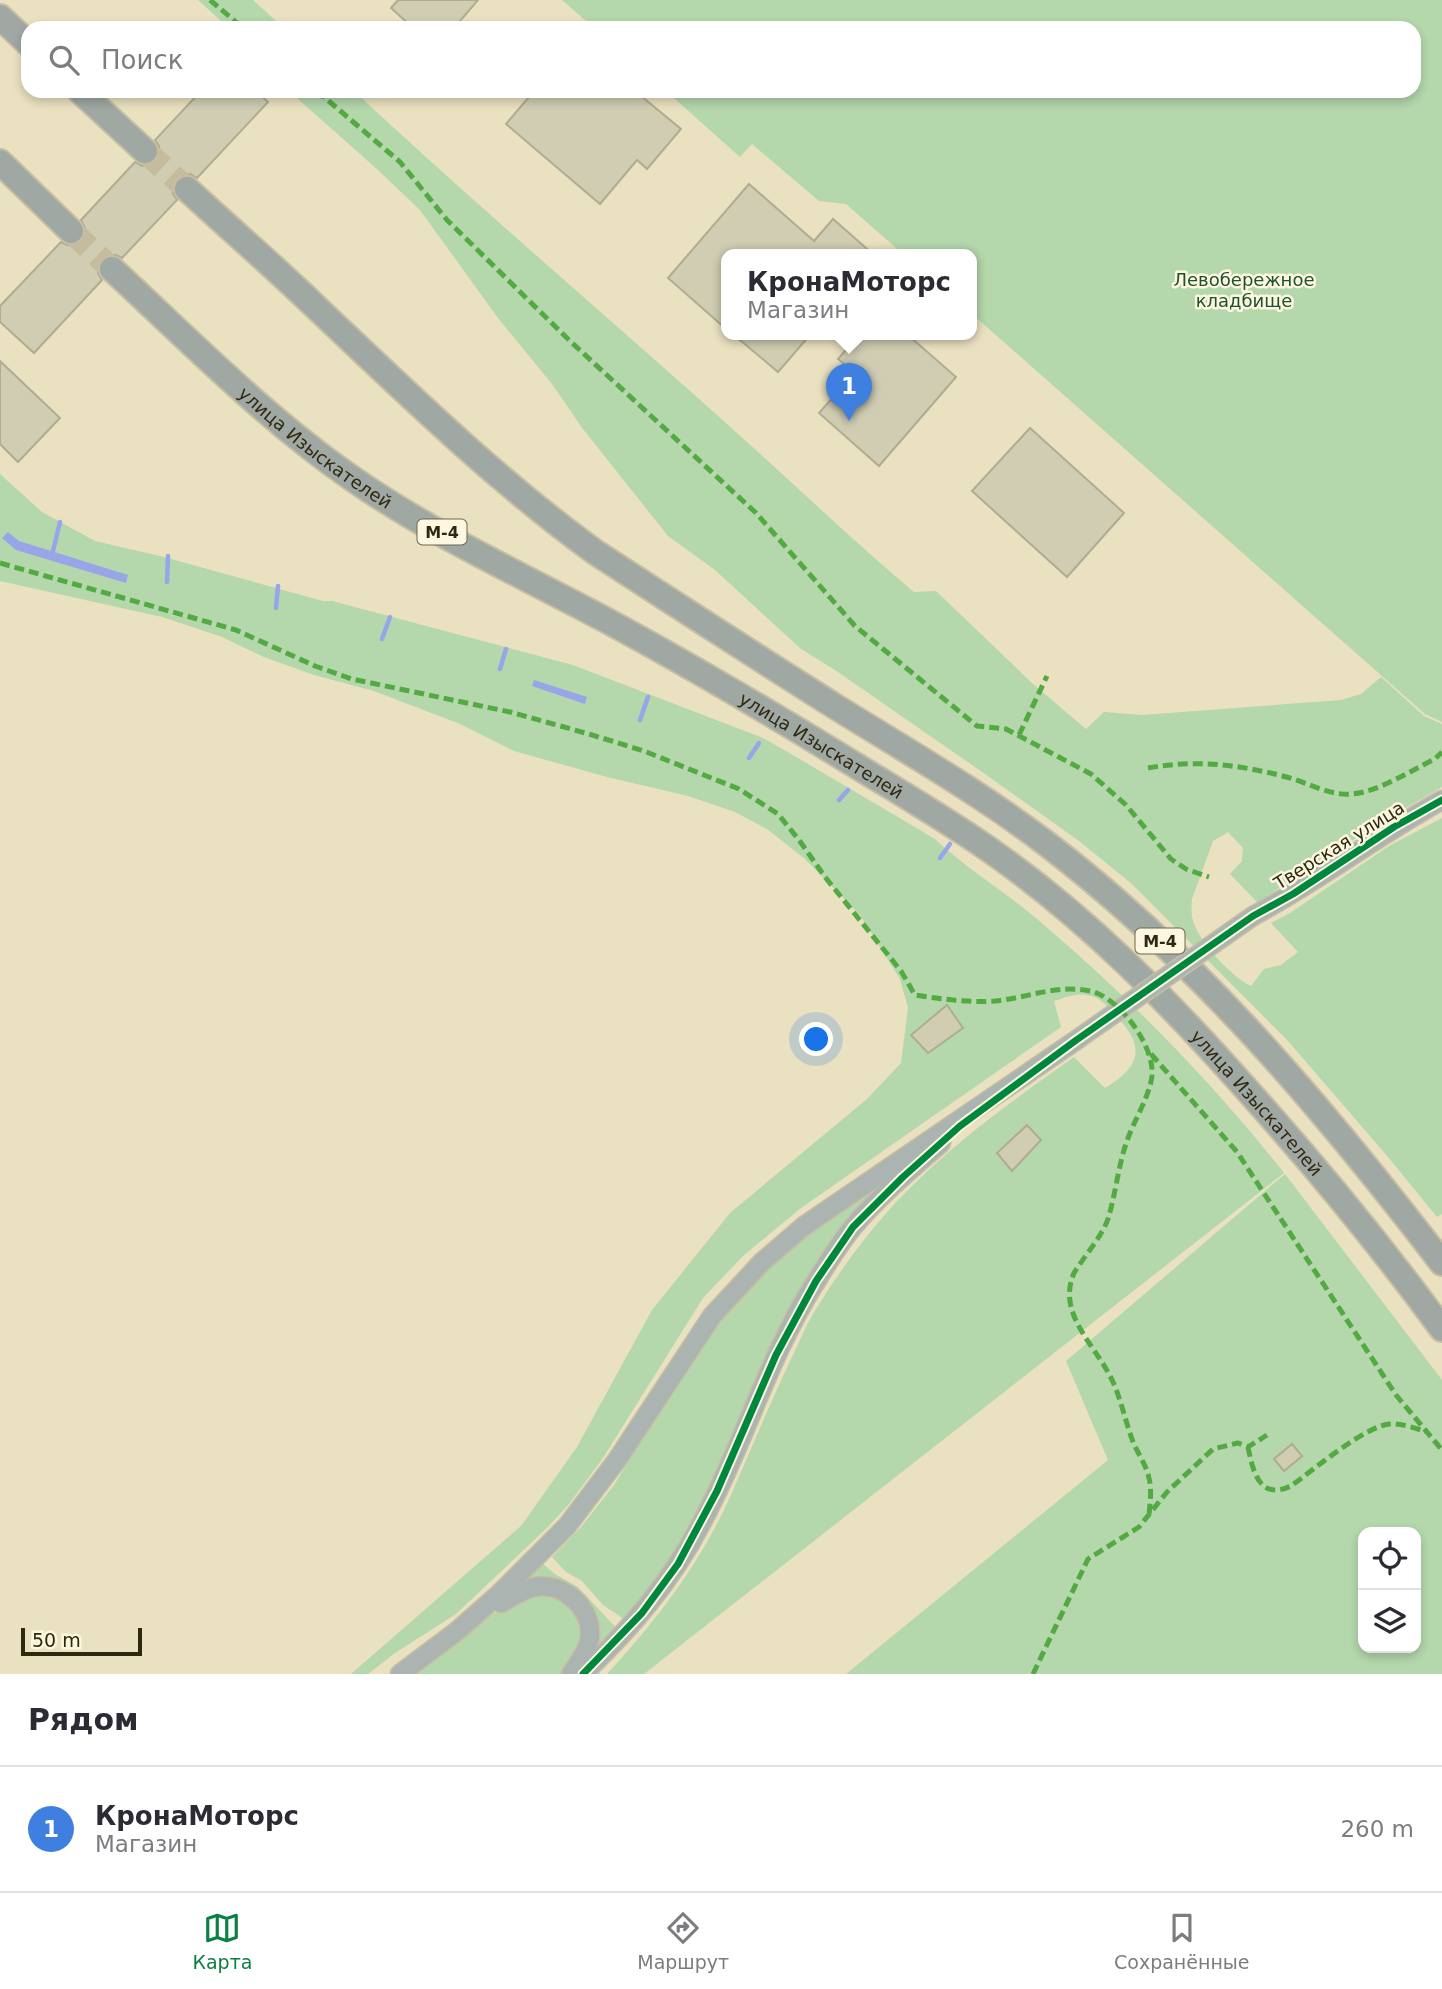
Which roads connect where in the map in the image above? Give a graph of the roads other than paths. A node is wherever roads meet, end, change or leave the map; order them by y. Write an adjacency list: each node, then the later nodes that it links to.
1 (0, 17): 2 (highway)
2 (21, 36)
3 (88, 98): 4 (highway)
4 (145, 151)
5 (0, 162): 7 (highway)
6 (187, 189): 11 (highway, М-4)
7 (71, 231)
8 (112, 269): 12 (highway, улица Изыскателей / М-4)
9 (1442, 800): 10 (street, Тверская улица, bridge)
10 (1075, 1041): 13 (street); 16 (street)
11 (1442, 1264)
12 (1442, 1329)
13 (456, 1632): 14 (street); 15 (street)
14 (400, 1674)
15 (571, 1674)
16 (583, 1674)

